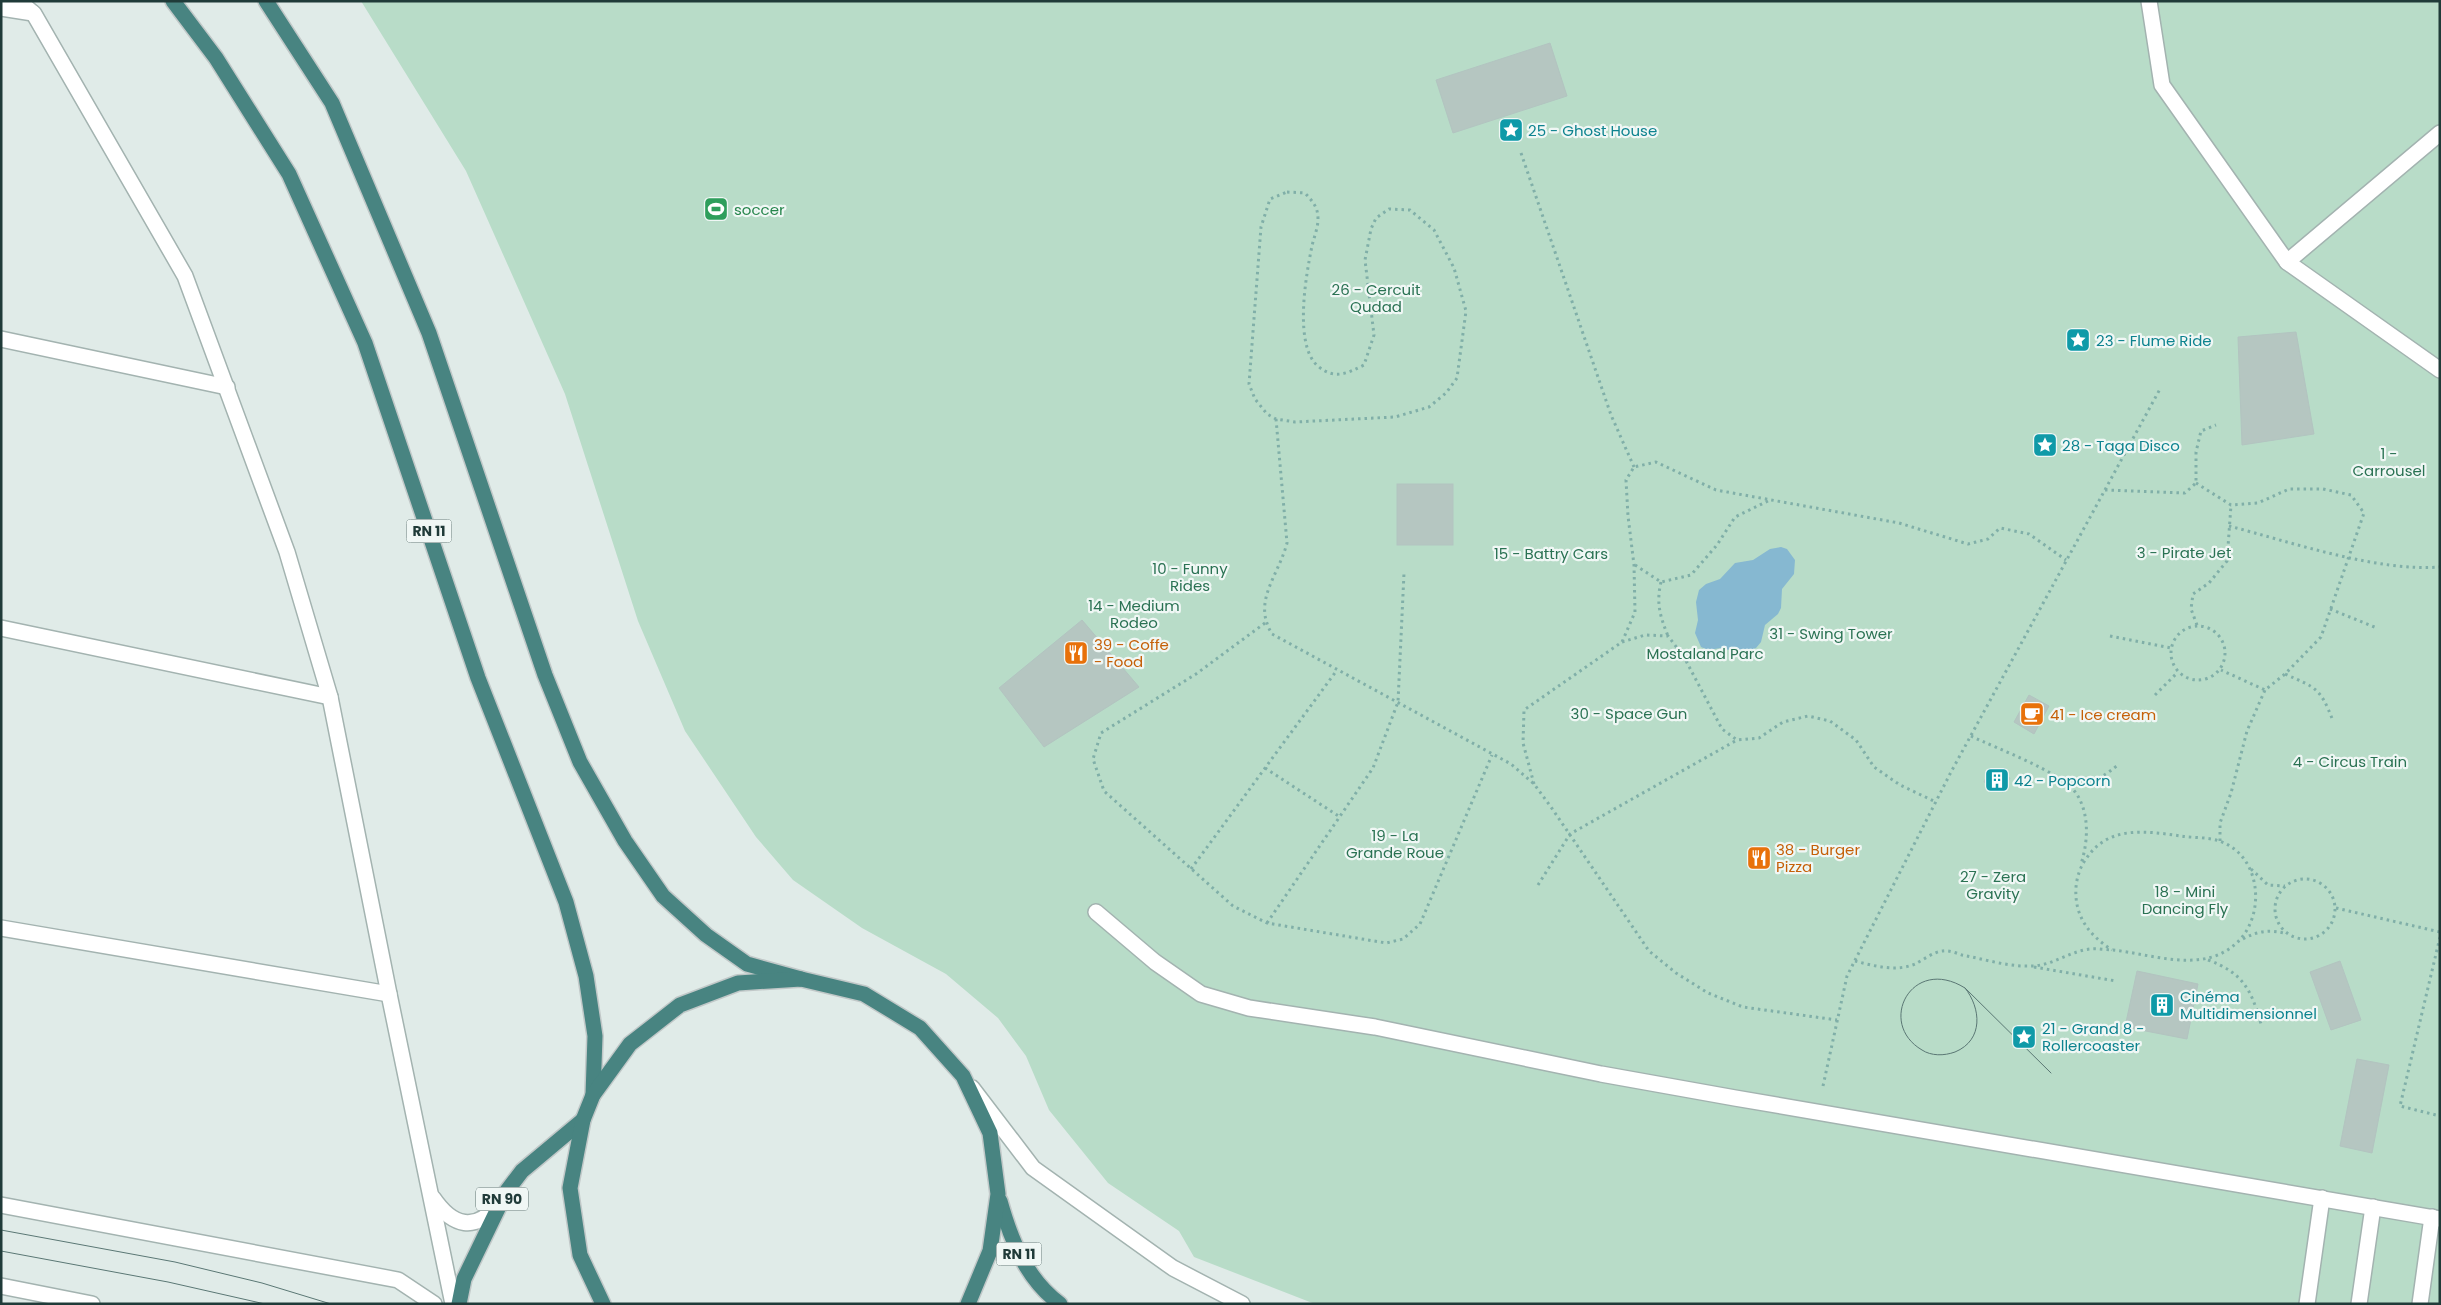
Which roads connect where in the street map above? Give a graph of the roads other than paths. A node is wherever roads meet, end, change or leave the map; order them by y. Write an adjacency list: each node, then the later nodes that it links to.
1 (20, 1): 6 (street)
2 (173, 1): 19 (highway, RN 11)
3 (266, 1): 16 (highway)
4 (2149, 1): 8 (street)
5 (1, 8): 6 (street)
6 (34, 14): 11 (street)
7 (2440, 134): 8 (street)
8 (2287, 262): 10 (street)
9 (1, 339): 11 (street)
10 (2440, 370)
11 (227, 388): 13 (street)
12 (1, 628): 13 (street)
13 (330, 697): 17 (street)
14 (1096, 912): 23 (street)
15 (1, 928): 17 (street)
16 (801, 979): 18 (highway); 19 (highway)
17 (389, 994): 22 (street)
18 (963, 1076): 21 (highway); 36 (street)
19 (593, 1096): 20 (highway)
20 (583, 1120): 24 (highway, RN 90); 33 (highway)
21 (998, 1194): 34 (highway); 35 (highway, RN 11)
22 (430, 1195): 24 (street); 31 (street)
23 (2322, 1198): 26 (street); 37 (street)
24 (500, 1202): 32 (highway, RN 90)
25 (1, 1205): 30 (street)
26 (2373, 1207): 27 (street); 38 (street)
27 (2436, 1218): 39 (street)
28 (1, 1286): 29 (street)
29 (92, 1304)
30 (434, 1304)
31 (454, 1304)
32 (460, 1304)
33 (603, 1304)
34 (968, 1304)
35 (1060, 1304)
36 (1242, 1304)
37 (2307, 1304)
38 (2359, 1304)
39 (2420, 1304)

